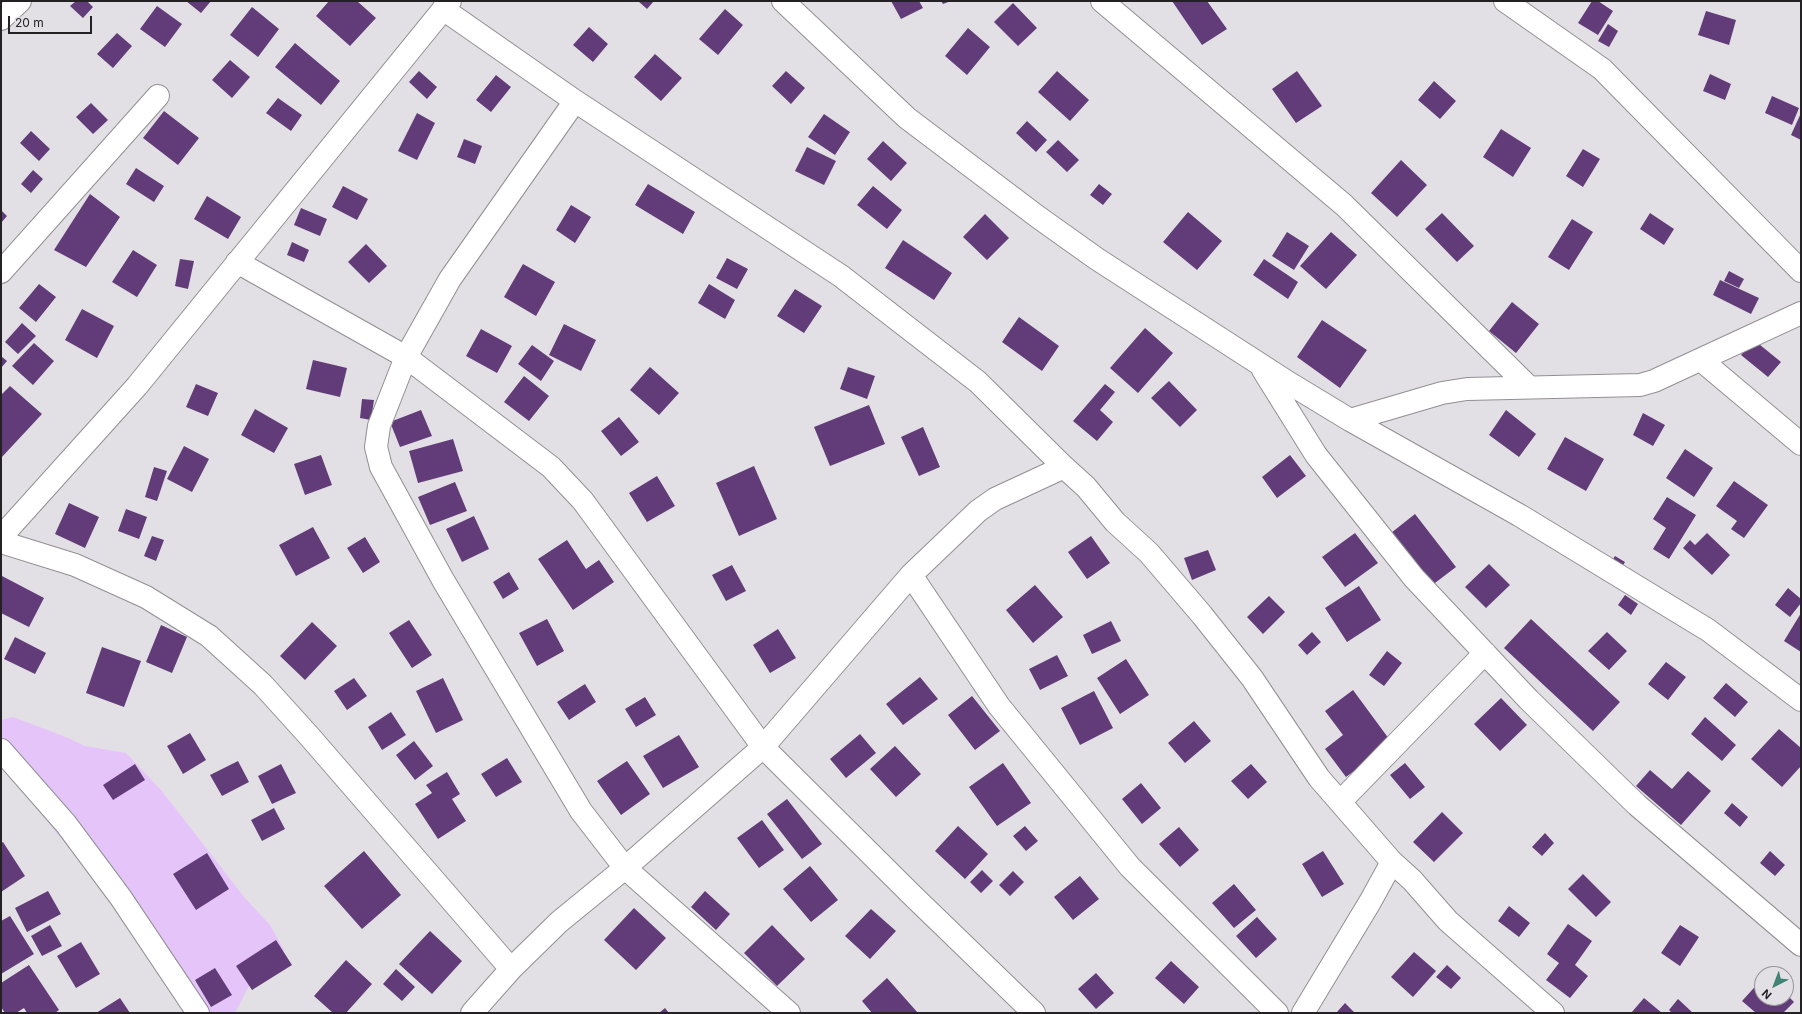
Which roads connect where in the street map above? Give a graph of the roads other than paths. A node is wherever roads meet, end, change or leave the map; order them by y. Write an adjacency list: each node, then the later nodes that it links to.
1 (20, 1): 6 (street)
2 (783, 1): 15 (street)
3 (1102, 1): 16 (street)
4 (1505, 1): 10 (street)
5 (447, 5): 8 (street); 9 (street)
6 (1, 19)
7 (158, 96): 11 (street)
8 (575, 101): 13 (street); 19 (street)
9 (237, 262): 13 (street); 20 (street)
10 (1801, 271)
11 (1, 272)
12 (1801, 313): 14 (street)
13 (406, 357): 25 (street); 29 (street)
14 (1701, 360): 16 (street); 18 (street)
15 (1259, 364): 17 (street); 23 (street)
16 (1529, 387): 17 (street)
17 (1350, 420): 24 (street)
18 (1801, 444)
19 (1064, 467): 22 (street); 27 (street)
20 (1, 537)
21 (1, 542): 31 (street)
22 (911, 575): 25 (street); 36 (street)
23 (1485, 653): 27 (street); 30 (street)
24 (1801, 700)
25 (763, 746): 29 (street); 35 (street)
26 (1, 750): 32 (street)
27 (1341, 801): 28 (street)
28 (1392, 862): 37 (street); 38 (street)
29 (625, 868): 31 (street); 34 (street)
30 (1801, 945)
31 (511, 969): 33 (street)
32 (198, 1013)
33 (472, 1013)
34 (789, 1013)
35 (1034, 1013)
36 (1277, 1013)
37 (1303, 1013)
38 (1553, 1013)

